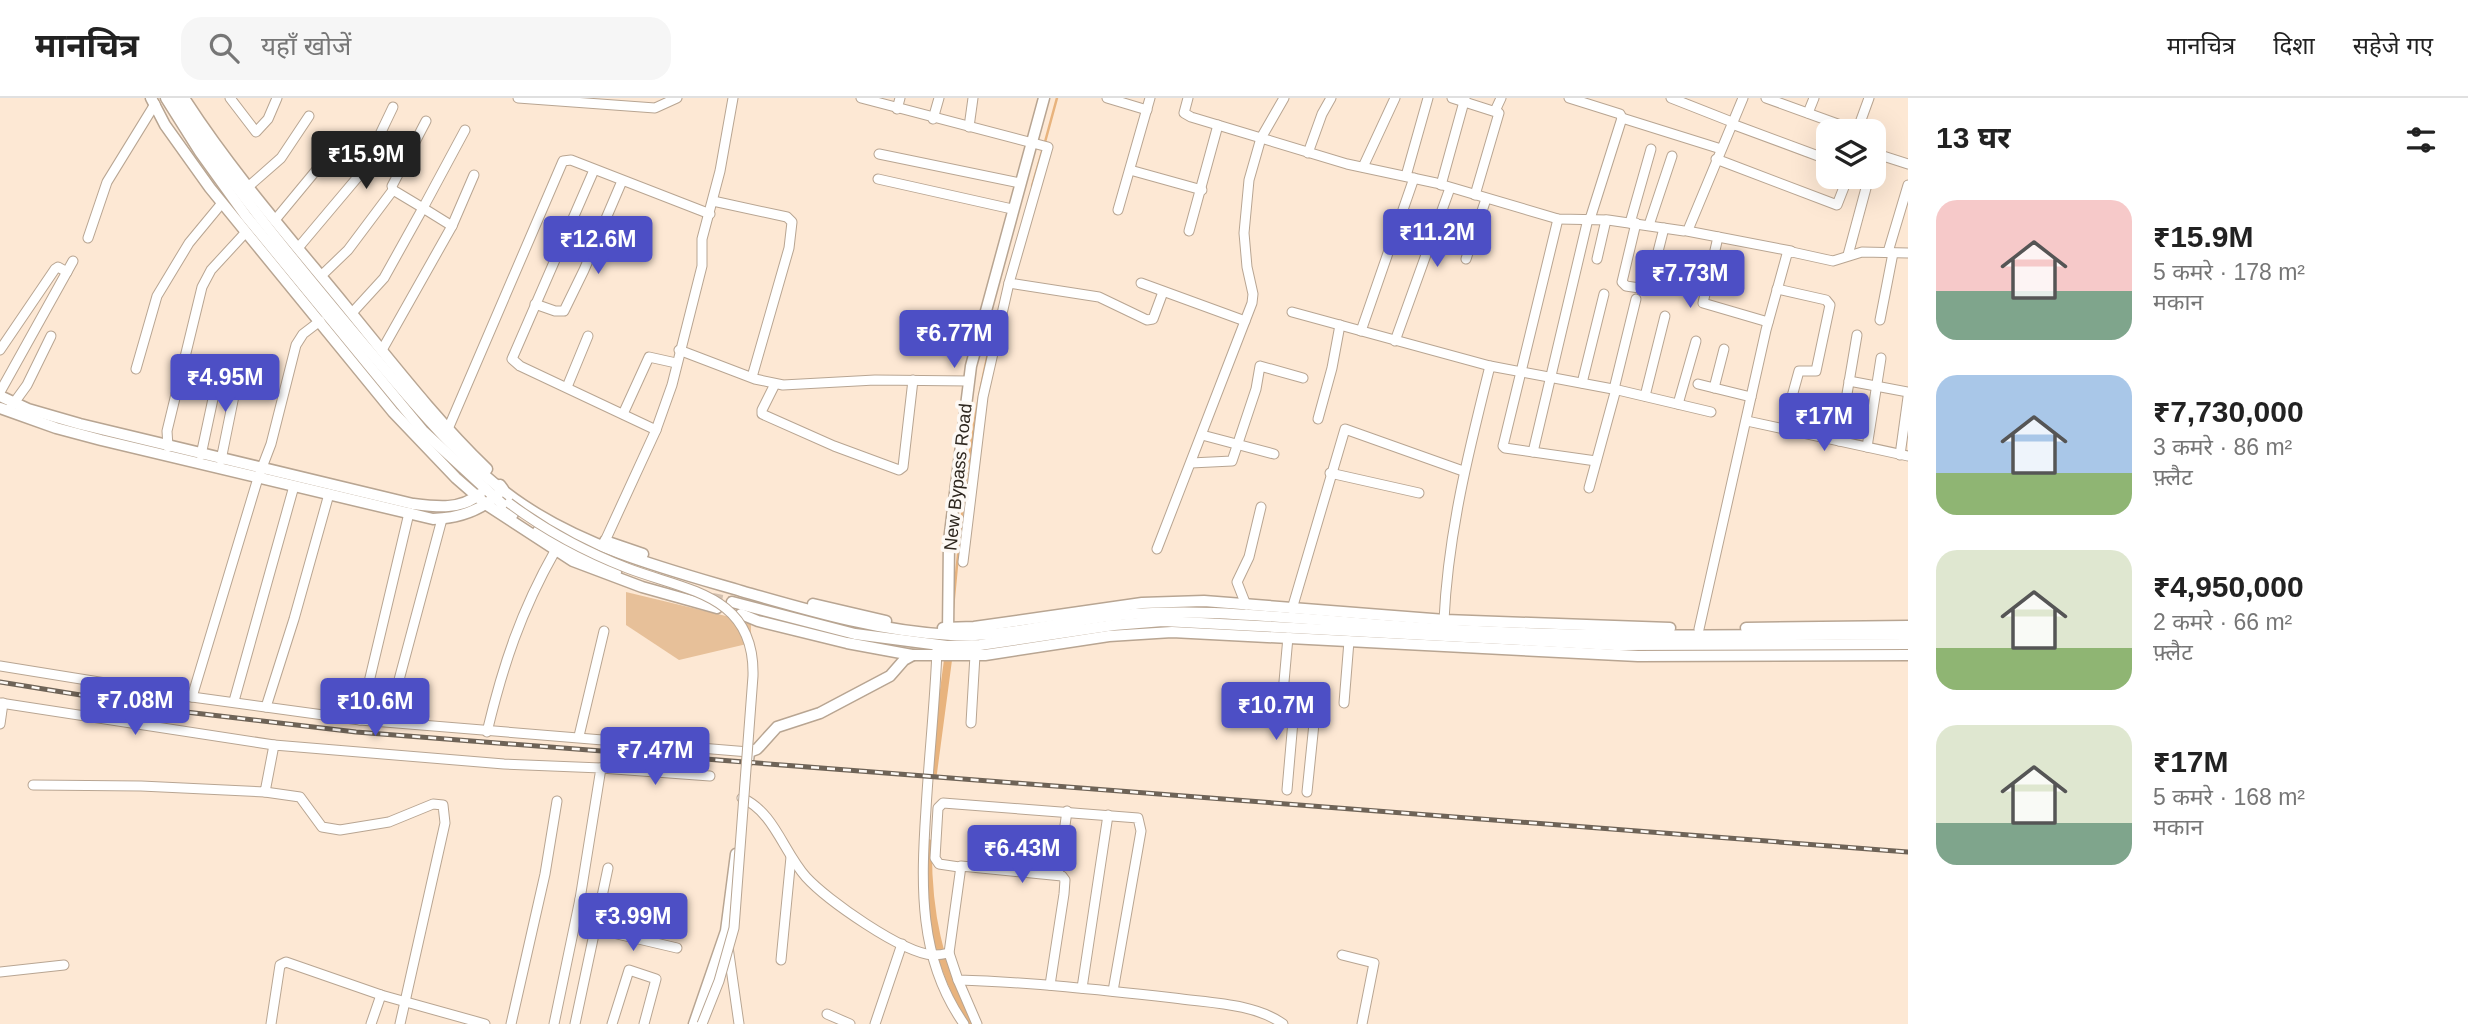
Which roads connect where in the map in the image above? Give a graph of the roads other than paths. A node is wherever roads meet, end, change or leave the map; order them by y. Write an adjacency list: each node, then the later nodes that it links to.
1 (174, 98): 179 (main road)
2 (184, 98): 67 (main road)
3 (230, 98): 4 (street)
4 (277, 98)
5 (523, 98): 31 (street)
6 (677, 98): 31 (street)
7 (733, 98): 74 (street)
8 (861, 98): 33 (street)
9 (900, 98): 33 (street)
10 (939, 98): 39 (street)
11 (973, 98): 43 (street)
12 (1044, 98): 46 (main road, New Bypass Road)
13 (1110, 98): 34 (street)
14 (1150, 98): 34 (street)
15 (1188, 98): 42 (street)
16 (1284, 98): 45 (street)
17 (1332, 98): 49 (street)
18 (1395, 98): 57 (street)
19 (1427, 98): 61 (street)
20 (1452, 98): 29 (street)
21 (1501, 98): 35 (street)
22 (1569, 98): 38 (street)
23 (1671, 98): 41 (street)
24 (1743, 98): 41 (street)
25 (1766, 98): 30 (street)
26 (1814, 98): 36 (street)
27 (1869, 98): 36 (street)
28 (157, 100): 75 (main road); 92 (street); 179 (main road)
29 (1464, 100): 35 (street); 66 (street)
30 (1784, 101): 36 (street)
31 (614, 102)
32 (393, 107): 93 (street)
33 (897, 109): 39 (street)
34 (1146, 110): 59 (street)
35 (1495, 111): 72 (street)
36 (1808, 113)
37 (309, 116): 67 (street)
38 (1622, 118): 48 (street); 81 (street)
39 (933, 119): 43 (street)
40 (426, 121): 70 (street)
41 (1732, 123): 48 (street); 51 (street)
42 (1218, 125): 45 (street); 71 (street)
43 (969, 127): 46 (street)
44 (465, 130): 76 (street)
45 (1261, 138): 49 (street); 115 (street)
46 (1040, 144): 64 (main road, New Bypass Road); 103 (street)
47 (1651, 149): 84 (street)
48 (1721, 149): 55 (street)
49 (1308, 153): 57 (street)
50 (879, 154): 64 (street)
51 (1816, 155)
52 (328, 156): 82 (street)
53 (1672, 156): 85 (street)
54 (1886, 157): 56 (street)
55 (1716, 159): 68 (street); 89 (street)
56 (1908, 164)
57 (1363, 167): 61 (street)
58 (594, 170): 63 (street); 109 (street); 159 (street)
59 (1130, 170): 71 (street); 78 (street)
60 (474, 175): 86 (street)
61 (1410, 177): 66 (street); 118 (street)
62 (878, 179): 77 (street)
63 (622, 181): 79 (street); 109 (street)
64 (1020, 183): 77 (main road, New Bypass Road)
65 (1908, 185): 95 (street)
66 (1446, 186): 72 (street); 122 (street)
67 (248, 187): 82 (main road)
68 (1843, 189)
69 (1866, 189): 97 (street)
70 (393, 190): 76 (street); 102 (street)
71 (1202, 190): 88 (street)
72 (1475, 195): 73 (street)
73 (1486, 199): 80 (street); 98 (street)
74 (713, 201): 79 (street); 134 (street)
75 (222, 203): 90 (main road); 132 (street)
76 (423, 208): 86 (street); 111 (street)
77 (1012, 209): 139 (main road, New Bypass Road)
78 (1118, 210)
79 (710, 214): 127 (street)
80 (1558, 219): 81 (street); 133 (street)
81 (1589, 219): 83 (street); 135 (street)
82 (275, 220): 93 (main road)
83 (1606, 220): 84 (street); 99 (street)
84 (1633, 223): 85 (street); 87 (street)
85 (1649, 225): 87 (street)
86 (452, 226): 126 (street)
87 (1664, 228): 89 (street)
88 (1189, 231)
89 (1687, 231): 91 (street)
90 (246, 232): 114 (main road); 165 (street)
91 (1718, 237): 94 (street); 116 (street)
92 (88, 238)
93 (298, 248): 102 (main road)
94 (1793, 252): 97 (street); 105 (street)
95 (1891, 253): 96 (street); 97 (street); 113 (street)
96 (1908, 253)
97 (1848, 255)
98 (1465, 259)
99 (1597, 259)
100 (73, 261): 101 (street)
101 (67, 272): 125 (street); 149 (street)
102 (321, 276): 111 (main road)
103 (1009, 283): 106 (street); 184 (street)
104 (1141, 283): 106 (street)
105 (1777, 289): 116 (street); 160 (street)
106 (1163, 292): 115 (street)
107 (1604, 294): 141 (street)
108 (1636, 299): 147 (street)
109 (535, 304): 144 (street)
110 (1292, 312): 117 (street)
111 (352, 313): 126 (main road)
112 (1665, 316): 150 (street)
113 (1880, 320)
114 (320, 321): 176 (street); 179 (main road)
115 (1245, 321): 162 (street)
116 (1768, 322): 151 (street)
117 (1340, 325): 118 (street); 157 (street)
118 (1361, 331): 122 (street)
119 (1857, 335): 140 (street)
120 (587, 336): 144 (street)
121 (51, 337): 154 (street)
122 (1395, 341): 131 (street)
123 (1696, 341): 153 (street)
124 (1724, 349): 146 (street)
125 (0, 350)
126 (382, 350): 159 (main road)
127 (679, 350): 129 (street); 134 (street)
128 (1881, 358): 145 (street)
129 (676, 363): 156 (street); 161 (street)
130 (220, 366): 169 (street)
131 (1490, 366): 133 (street); 174 (street)
132 (136, 369)
133 (1521, 372): 135 (street); 167 (street)
134 (752, 377): 142 (street)
135 (1551, 377): 141 (street); 167 (street)
136 (1303, 378): 164 (street)
137 (913, 380): 139 (street); 142 (street); 142 (street)
138 (237, 381): 171 (street)
139 (969, 381): 184 (main road, New Bypass Road)
140 (1849, 381): 145 (street); 163 (street)
141 (1582, 383): 147 (street)
142 (775, 384)
143 (1698, 384): 146 (street)
144 (567, 387): 156 (street)
145 (1877, 387): 148 (street); 166 (street)
146 (1714, 388): 151 (street)
147 (1615, 389): 150 (street); 172 (street)
148 (1908, 392)
149 (0, 394): 154 (main road)
150 (1645, 397): 153 (street)
151 (1751, 397): 158 (street)
152 (1908, 397): 170 (street)
153 (1678, 404): 155 (street)
154 (7, 407): 165 (main road); 176 (main road)
155 (1711, 412)
156 (623, 414): 161 (street)
157 (1318, 419)
158 (1747, 421): 160 (street); 201 (street)
159 (448, 429): 182 (main road)
160 (1783, 429): 163 (street)
161 (656, 430): 189 (street)
162 (1202, 435): 164 (street); 173 (street)
163 (1839, 441): 166 (street)
164 (1238, 444): 168 (street); 173 (street)
165 (168, 447): 169 (main road)
166 (1867, 447): 170 (street)
167 (1533, 452): 172 (street)
168 (1274, 454)
169 (201, 455): 171 (main road)
170 (1904, 456)
171 (221, 460): 176 (main road)
172 (1597, 461): 178 (street)
173 (1192, 463): 190 (street)
174 (1463, 471): 175 (street); 199 (street)
175 (1330, 473): 180 (street); 197 (street)
176 (260, 474): 177 (main road); 185 (main road); 212 (street)
177 (294, 486): 181 (main road); 214 (street)
178 (1589, 488)
179 (485, 489): 182 (main road); 182 (main road); 185 (main road)
180 (1419, 493)
181 (329, 494): 186 (main road); 217 (street)
182 (496, 497): 187 (main road); 188 (main road); 191 (main road); 193 (main road); 271 (street, bridge)
183 (1261, 507): 195 (street)
184 (961, 508): 192 (street); 206 (main road, New Bypass Road)
185 (422, 511): 186 (main road); 187 (main road)
186 (409, 513): 218 (street)
187 (442, 519): 219 (street)
188 (547, 519): 189 (main road); 206 (main road)
189 (605, 541): 206 (main road)
190 (1157, 549)
191 (555, 551): 196 (main road); 222 (street)
192 (963, 562)
193 (682, 592)
194 (732, 602): 206 (main road)
195 (1246, 605): 197 (main road); 206 (main road)
196 (718, 608)
197 (1292, 609): 199 (main road)
198 (741, 614): 209 (main road)
199 (1444, 620): 201 (main road)
200 (1908, 626): 201 (main road)
201 (1699, 629)
202 (604, 631): 223 (street)
203 (1908, 634): 206 (main road)
204 (1289, 637): 205 (main road); 210 (main road); 213 (street)
205 (1349, 641): 208 (main road); 216 (street)
206 (943, 644): 207 (main road); 209 (main road); 210 (main road); 249 (street)
207 (1908, 644)
208 (1908, 654)
209 (912, 655): 225 (main road)
210 (975, 655): 220 (street)
211 (0, 666): 212 (street)
212 (192, 697): 214 (street)
213 (1296, 698): 229 (street); 231 (street)
214 (234, 701): 217 (street)
215 (1, 703): 221 (street); 224 (street)
216 (1344, 703)
217 (267, 707): 218 (street)
218 (360, 720): 219 (street)
219 (388, 722): 222 (street)
220 (971, 723)
221 (0, 724)
222 (487, 732): 223 (street)
223 (579, 736): 225 (street)
224 (274, 745): 226 (street); 230 (street)
225 (749, 752): 232 (main road)
226 (601, 768): 227 (street); 242 (street)
227 (710, 776)
228 (33, 785): 230 (street)
229 (1286, 790)
230 (265, 792): 259 (street)
231 (1307, 792)
232 (743, 798): 238 (street); 245 (main road)
233 (557, 801): 265 (street)
234 (1066, 811): 235 (street); 237 (street); 239 (street)
235 (1108, 815): 256 (street); 257 (street)
236 (998, 840): 237 (street)
237 (1063, 848): 241 (street)
238 (791, 857): 246 (street); 251 (street)
239 (959, 867): 241 (street); 248 (street)
240 (608, 868): 243 (street)
241 (1058, 875): 255 (street)
242 (580, 899): 243 (street); 266 (street)
243 (601, 903): 244 (street)
244 (596, 929): 247 (street); 267 (street)
245 (726, 931): 270 (main road); 272 (street)
246 (902, 944): 249 (street); 274 (street)
247 (677, 948)
248 (948, 953): 249 (street); 254 (street)
249 (932, 955): 275 (street)
250 (1342, 955): 278 (street)
251 (781, 960)
252 (64, 965): 253 (street)
253 (0, 972)
254 (958, 980): 255 (street); 276 (street)
255 (1050, 985): 256 (street)
256 (1082, 988): 257 (street)
257 (1113, 991): 277 (street)
258 (381, 995): 259 (street); 261 (street); 262 (street)
259 (407, 1002): 263 (street); 264 (street)
260 (827, 1014): 273 (street)
261 (271, 1024)
262 (371, 1024)
263 (400, 1024)
264 (485, 1024)
265 (511, 1024)
266 (554, 1024)
267 (575, 1024)
268 (612, 1024): 269 (street)
269 (644, 1024)
270 (694, 1024)
271 (702, 1024)
272 (739, 1024)
273 (850, 1024)
274 (875, 1024)
275 (964, 1024)
276 (977, 1024)
277 (1283, 1024)
278 (1362, 1024)

